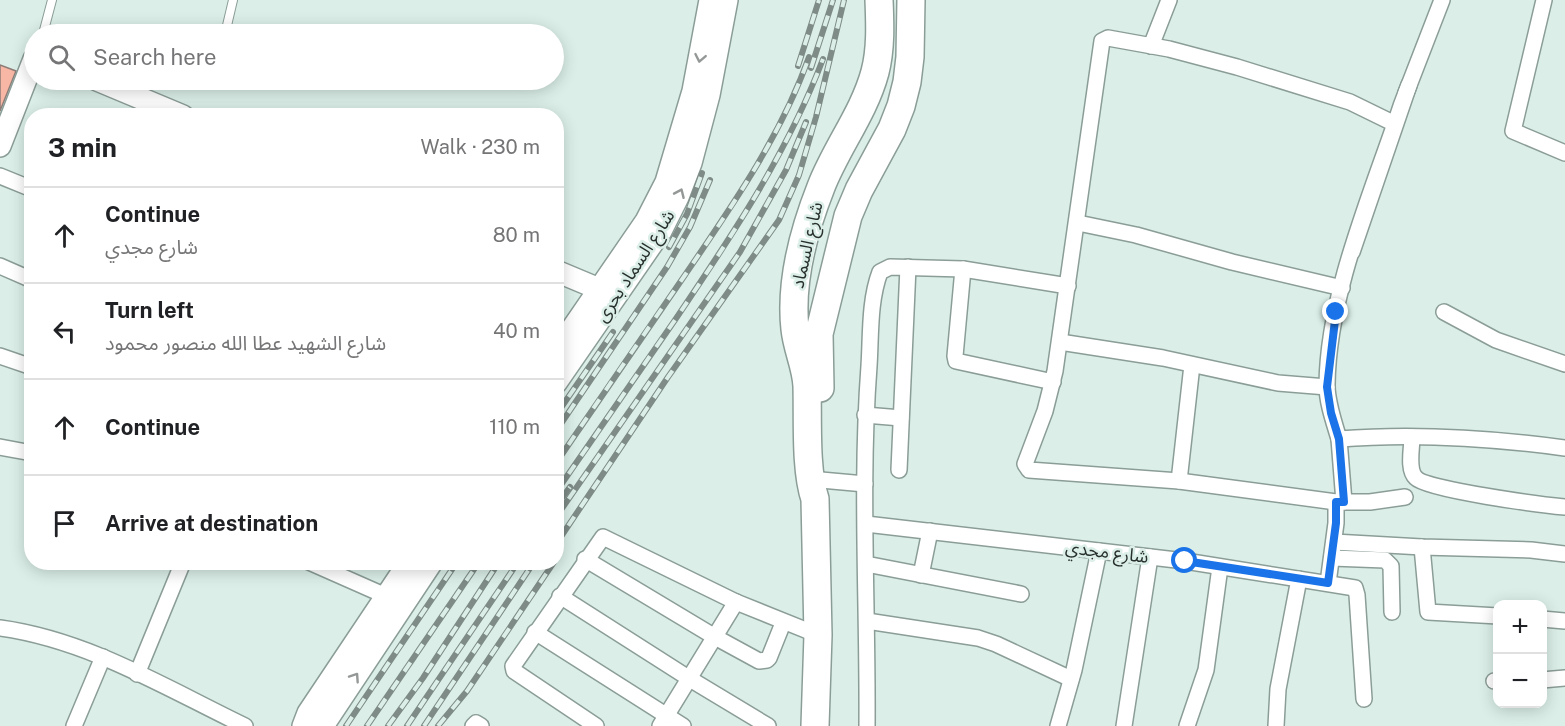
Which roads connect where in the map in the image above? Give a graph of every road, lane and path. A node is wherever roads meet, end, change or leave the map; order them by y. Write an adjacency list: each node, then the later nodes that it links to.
1 (52, 0): 12 (lane)
2 (233, 0): 13 (lane)
3 (710, 0): 17 (street, شارع السماد بحرى, one-way to 17)
4 (727, 0): 17 (street, شارع السماد بحرى)
5 (879, 0): 44 (highway, شارع السماد)
6 (891, 0): 25 (highway)
7 (903, 0): 25 (highway)
8 (911, 0): 36 (highway, شارع السماد)
9 (1169, 0): 14 (street)
10 (1442, 0): 26 (street)
11 (1544, 0): 21 (street)
12 (46, 24)
13 (227, 24)
14 (1150, 46): 19 (street); 24 (street)
15 (24, 85): 20 (street)
16 (121, 90): 18 (street)
17 (701, 93): 34 (street, شارع السماد بحرى)
18 (164, 108)
19 (1395, 124): 26 (street); 26 (street)
20 (0, 146)
21 (1565, 153)
22 (0, 176): 23 (street)
23 (24, 186)
24 (1078, 223): 32 (street); 33 (street)
25 (823, 240): 36 (highway); 44 (highway)
26 (1352, 252): 33 (street)
27 (0, 266): 31 (street)
28 (908, 267): 29 (street); 47 (street); 48 (street)
29 (963, 269): 32 (street); 45 (street)
30 (564, 274): 34 (street)
31 (24, 276)
32 (1068, 286): 37 (street)
33 (1342, 288): 46 (street)
34 (608, 293): 38 (street, شارع السماد بحرى); 43 (street, شارع السماد بحرى)
35 (1444, 312): 41 (street)
36 (819, 334): 57 (highway, شارع السماد)
37 (1060, 342): 42 (street); 45 (street)
38 (564, 343)
39 (0, 356): 40 (street)
40 (24, 364)
41 (1565, 364)
42 (1192, 365): 46 (street); 55 (street)
43 (564, 368)
44 (807, 371): 57 (highway, شارع السماد)
45 (1053, 382): 55 (street)
46 (1327, 387): 50 (street)
47 (865, 415): 48 (street); 56 (street)
48 (901, 418): 54 (street)
49 (1412, 437): 50 (street); 52 (street); 60 (street)
50 (1339, 439): 59 (street)
51 (0, 447): 53 (street)
52 (1565, 448)
53 (24, 452)
54 (898, 470)
55 (1179, 481): 59 (street)
56 (865, 484): 57 (street); 61 (street)
57 (815, 486): 91 (highway, شارع السماد)
58 (1405, 497): 59 (street)
59 (1340, 502): 63 (street)
60 (1565, 507)
61 (866, 524): 62 (street, شارع مجدي); 70 (street)
62 (930, 531): 65 (street, شارع مجدي); 76 (street)
63 (1334, 542): 64 (street); 68 (street)
64 (1422, 547): 66 (street); 84 (street)
65 (1100, 550): 67 (street, شارع مجدي); 97 (street)
66 (1565, 554)
67 (1150, 557): 71 (street, شارع مجدي); 112 (street)
68 (1332, 558): 78 (street); 83 (street)
69 (585, 559): 81 (street); 82 (street); 92 (street)
70 (866, 564): 76 (street); 86 (street)
71 (1220, 567): 77 (street, شارع مجدي); 113 (street)
72 (180, 570): 94 (street)
73 (327, 570): 80 (street)
74 (404, 570): 80 (street)
75 (427, 570): 105 (street, one-way to 75)
76 (921, 575): 79 (street)
77 (1299, 579): 78 (street, شارع مجدي); 114 (street)
78 (1328, 583): 99 (street, شارع مجدي)
79 (1021, 594)
80 (386, 596): 104 (street)
81 (560, 596): 90 (street); 96 (street)
82 (736, 602): 88 (street); 92 (street)
83 (1392, 612)
84 (1493, 616)
85 (1547, 619): 87 (street)
86 (867, 621): 97 (street); 110 (street)
87 (1565, 621)
88 (783, 623): 91 (street); 92 (street)
89 (0, 628): 93 (street)
90 (535, 632): 101 (street); 106 (street)
91 (818, 635): 109 (highway, شارع السماد)
92 (715, 637): 96 (street)
93 (103, 657): 94 (street); 102 (street)
94 (137, 674): 100 (street)
95 (1565, 678): 98 (street)
96 (690, 679): 101 (street); 108 (street)
97 (1071, 679): 111 (street)
98 (1547, 680)
99 (1364, 699)
100 (215, 720): 103 (street)
101 (663, 721): 107 (street)
102 (74, 726)
103 (245, 726)
104 (303, 726)
105 (323, 726)
106 (597, 726)
107 (683, 726)
108 (768, 726)
109 (815, 726)
110 (867, 726)
111 (1058, 726)
112 (1124, 726)
113 (1187, 726)
114 (1276, 726)

